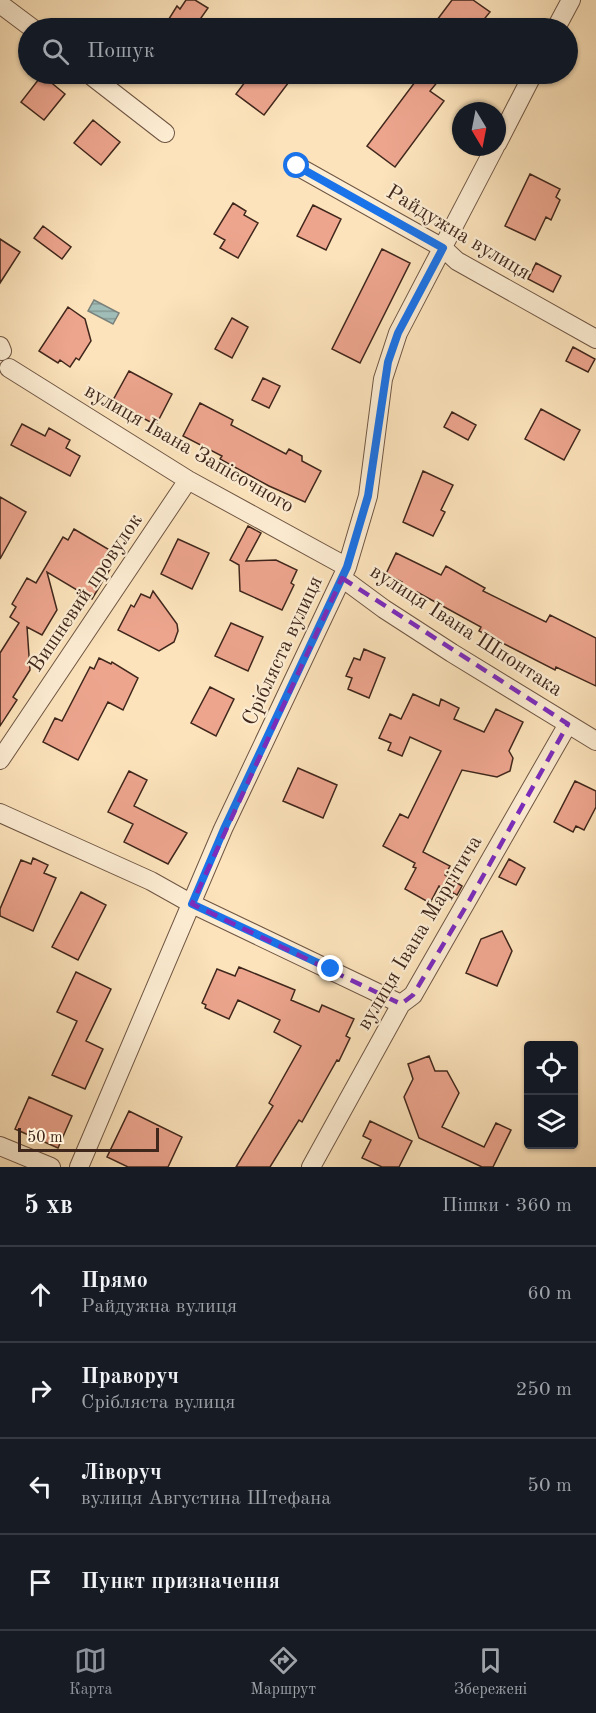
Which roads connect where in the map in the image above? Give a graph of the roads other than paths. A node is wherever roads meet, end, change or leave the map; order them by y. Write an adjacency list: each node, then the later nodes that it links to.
1 (571, 0): 4 (street)
2 (0, 4): 3 (street)
3 (19, 18)
4 (561, 18)
5 (102, 84): 8 (street)
6 (528, 84): 7 (street, Срібляста вулиця)
7 (506, 126)
8 (165, 134)
9 (490, 156): 11 (street, Срібляста вулиця)
10 (297, 166): 11 (street, Райдужна вулиця)
11 (443, 248): 12 (street, Райдужна вулиця); 15 (street, Срібляста вулиця)
12 (596, 339)
13 (9, 368): 14 (street, вулиця Івана Запісочного)
14 (188, 480): 15 (street, вулиця Івана Запісочного); 18 (street, Вишневий провулок)
15 (344, 572): 16 (street, вулиця Івана Шпонтака); 20 (street, Срібляста вулиця)
16 (568, 724): 17 (street, вулиця Івана Шпонтака); 21 (street, вулиця Івана Маргітича)
17 (596, 741)
18 (0, 760)
19 (0, 813): 20 (street)
20 (192, 904): 21 (street); 24 (street, Срібляста вулиця)
21 (401, 1004): 25 (street, вулиця Івана Маргітича)
22 (0, 1146): 23 (street)
23 (51, 1167)
24 (79, 1167)
25 (311, 1167)

